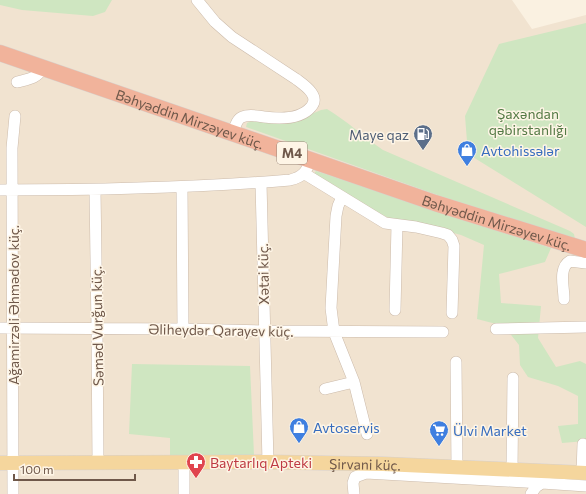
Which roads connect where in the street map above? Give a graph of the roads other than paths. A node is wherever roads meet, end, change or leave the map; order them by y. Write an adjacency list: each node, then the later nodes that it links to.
1 (198, 0): 6 (street)
2 (0, 53): 3 (highway, Bəhyəddin Mirzəyev küç. / M4)
3 (43, 68): 4 (street); 6 (highway, Bəhyəddin Mirzəyev küç. / M4)
4 (17, 82)
5 (15, 116): 11 (street, Ağamirzəli Əhmədov küç.)
6 (233, 132): 7 (highway, Bəhyəddin Mirzəyev küç. / M4)
7 (308, 167): 8 (street); 13 (street); 15 (highway, Bəhyəddin Mirzəyev küç. / M4)
8 (261, 183): 9 (street); 26 (street, Xətai küç.)
9 (182, 187): 12 (street); 24 (street)
10 (0, 190): 11 (street)
11 (13, 190): 12 (street); 22 (street, Ağamirzəli Əhmədov küç.)
12 (94, 190): 23 (street, Səməd Vurğun küç.)
13 (342, 197): 14 (street); 27 (street)
14 (397, 225): 18 (street); 19 (street)
15 (586, 250)
16 (586, 263): 17 (street)
17 (564, 299)
18 (395, 310)
19 (452, 313)
20 (586, 326): 25 (street)
21 (0, 328): 22 (street, Əliheydər Qarayev küç.)
22 (13, 328): 23 (street, Əliheydər Qarayev küç.); 36 (street, Ağamirzəli Əhmədov küç.)
23 (98, 329): 24 (street, Əliheydər Qarayev küç.); 37 (street, Səməd Vurğun küç.)
24 (183, 329): 26 (street, Əliheydər Qarayev küç.)
25 (496, 329)
26 (264, 331): 27 (street, Əliheydər Qarayev küç.); 35 (street, Xətai küç.)
27 (334, 332): 28 (street, Əliheydər Qarayev küç.); 31 (street)
28 (443, 332)
29 (456, 362): 39 (street)
30 (513, 378): 40 (street)
31 (354, 382): 32 (street); 33 (street)
32 (325, 389)
33 (367, 434)
34 (583, 444): 41 (street)
35 (268, 462): 38 (main road, Şirvani küç.); 39 (main road, Şirvani küç.)
36 (7, 463): 37 (main road, Şirvani küç.); 43 (street, Ağamirzəli Əhmədov küç.)
37 (98, 463): 38 (main road, Şirvani küç.)
38 (184, 463): 44 (street)
39 (457, 467): 40 (main road, Şirvani küç.)
40 (512, 470): 41 (main road, Şirvani küç.)
41 (584, 477): 42 (street)
42 (542, 483): 45 (street); 46 (street)
43 (13, 494)
44 (184, 494)
45 (354, 494)
46 (531, 494)

